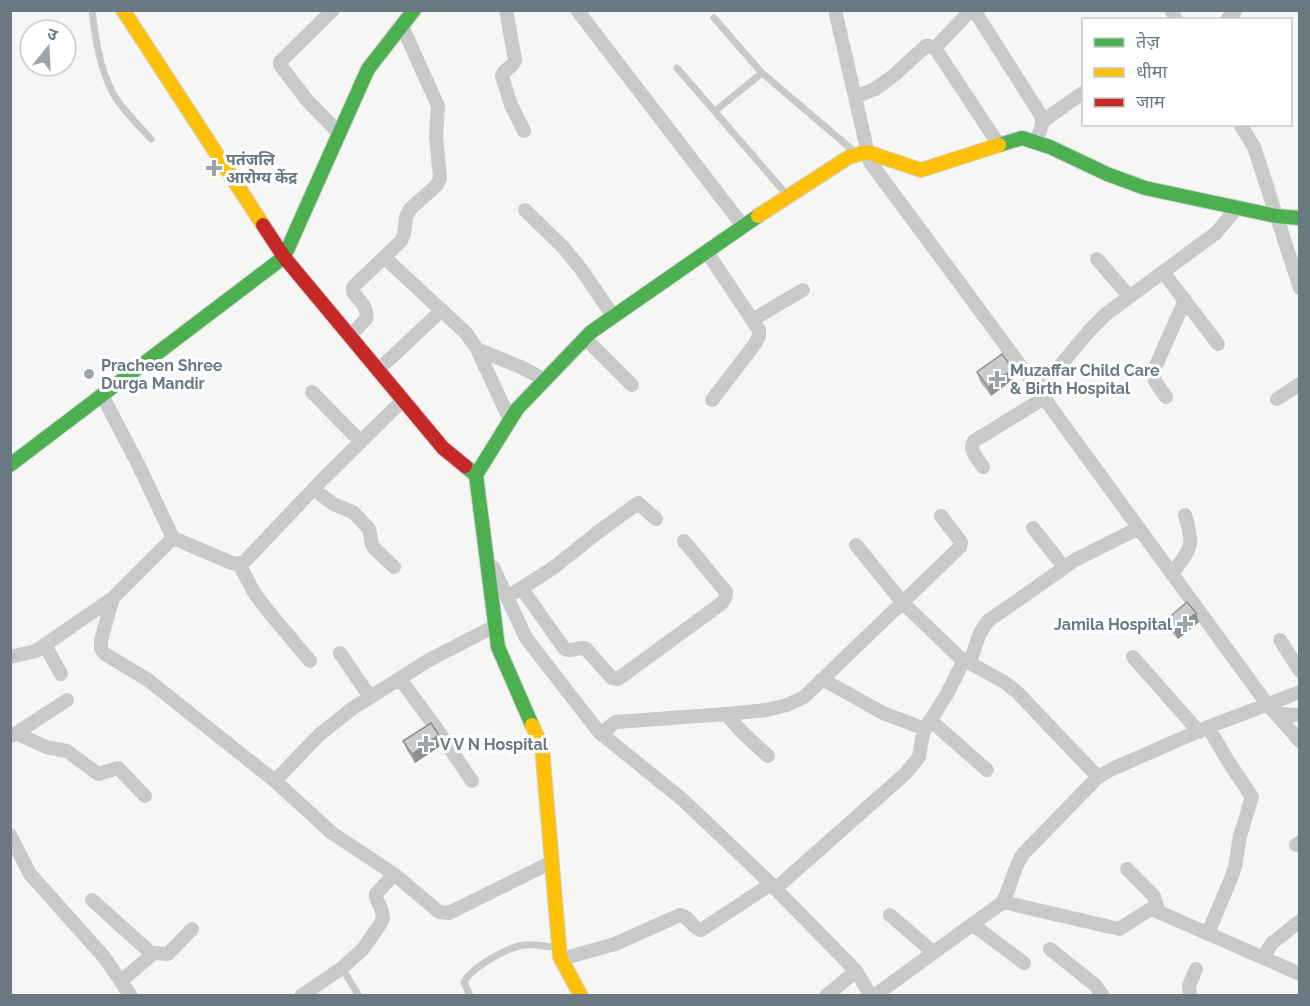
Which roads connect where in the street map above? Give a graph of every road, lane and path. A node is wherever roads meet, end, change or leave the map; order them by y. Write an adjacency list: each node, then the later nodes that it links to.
1 (92, 10): 21 (lane)
2 (123, 10): 32 (street)
3 (333, 10): 20 (street)
4 (414, 10): 10 (street)
5 (506, 10): 19 (street)
6 (577, 10): 30 (street)
7 (835, 10): 15 (street)
8 (973, 10): 11 (street); 17 (street)
9 (714, 18): 13 (lane)
10 (402, 26): 20 (street); 33 (street)
11 (935, 48): 15 (street); 23 (street)
12 (677, 68): 16 (lane)
13 (762, 73): 16 (lane); 24 (lane)
14 (1082, 93): 17 (street)
15 (855, 97): 24 (street)
16 (715, 111): 25 (lane)
17 (1043, 121): 22 (street)
18 (1241, 126): 28 (street)
19 (524, 131)
20 (339, 133): 32 (street)
21 (151, 139)
22 (1036, 142): 23 (street); 26 (street)
23 (999, 145): 24 (street)
24 (863, 153): 25 (street); 53 (street)
25 (788, 196): 30 (street)
26 (1237, 208): 28 (street); 35 (street)
27 (525, 210): 41 (street)
28 (1276, 216): 29 (street); 36 (street)
29 (1299, 218)
30 (743, 226): 31 (street)
31 (707, 252): 41 (street); 42 (street)
32 (284, 256): 43 (street); 52 (street)
33 (384, 257): 40 (street); 43 (street)
34 (1097, 259): 38 (street)
35 (1163, 272): 38 (street); 39 (street)
36 (1299, 288)
37 (803, 290): 42 (street)
38 (1129, 296): 53 (street)
39 (1185, 300): 45 (street); 54 (street)
40 (442, 310): 46 (street); 47 (street)
41 (613, 316): 44 (street)
42 (752, 320): 57 (street)
43 (350, 336): 47 (street)
44 (585, 338): 48 (street); 50 (street)
45 (1218, 344)
46 (477, 349): 48 (street); 58 (street)
47 (378, 370): 56 (street)
48 (545, 380): 58 (street)
49 (1299, 384): 55 (street)
50 (632, 385)
51 (312, 392): 59 (street)
52 (102, 395): 60 (street); 69 (street)
53 (1042, 395): 61 (street); 68 (street)
54 (1166, 397)
55 (1276, 399)
56 (403, 400): 59 (street); 62 (street)
57 (712, 400)
58 (510, 420): 62 (street)
59 (361, 442): 63 (street)
60 (10, 465)
61 (983, 467)
62 (476, 474): 72 (street)
63 (314, 489): 73 (street); 74 (street)
64 (1185, 515): 76 (street)
65 (940, 516): 80 (street)
66 (656, 519): 77 (street)
67 (1033, 528): 75 (street)
68 (1139, 528): 75 (street); 76 (street)
69 (173, 538): 73 (street); 78 (street)
70 (684, 541): 77 (street)
71 (856, 545): 80 (street)
72 (486, 551): 79 (street); 81 (street)
73 (239, 564): 87 (street)
74 (394, 567)
75 (1064, 567): 88 (street)
76 (1172, 574): 96 (street)
77 (522, 589): 79 (street)
78 (113, 598): 83 (street); 107 (street)
79 (507, 598): 102 (street)
80 (903, 603): 88 (street); 92 (street)
81 (495, 626): 91 (street); 111 (street)
82 (1280, 640): 89 (street)
83 (45, 645): 85 (street); 90 (street)
84 (340, 653): 94 (street)
85 (10, 657)
86 (1133, 657): 100 (street)
87 (310, 661)
88 (967, 661): 99 (street); 106 (street)
89 (1299, 671)
90 (61, 674)
91 (400, 679): 94 (street); 108 (street)
92 (822, 679): 97 (street); 99 (street)
93 (1299, 692): 96 (street)
94 (370, 697): 107 (street)
95 (67, 700): 101 (street)
96 (1272, 709): 98 (street); 100 (street); 103 (street)
97 (726, 714): 102 (street); 104 (street)
98 (1299, 715)
99 (928, 725): 105 (street); 114 (street)
100 (1203, 730): 106 (street); 122 (street)
101 (14, 735): 109 (street)
102 (602, 735): 114 (street)
103 (1299, 741)
104 (768, 756)
105 (987, 770)
106 (1098, 777): 116 (street)
107 (275, 781): 113 (street)
108 (472, 781)
109 (145, 796)
110 (10, 835): 133 (street)
111 (552, 862): 113 (street); 126 (street)
112 (1127, 869): 117 (street)
113 (394, 874): 129 (street)
114 (773, 886): 126 (street); 131 (street)
115 (92, 900): 125 (street)
116 (1003, 902): 117 (street); 120 (street)
117 (1159, 912): 122 (street)
118 (890, 915): 124 (street)
119 (1299, 921): 127 (street)
120 (972, 924): 124 (street); 128 (street)
121 (192, 929): 125 (street)
122 (1208, 933): 127 (street)
123 (1050, 949): 141 (street)
124 (933, 952): 140 (street)
125 (152, 954): 133 (street)
126 (560, 954): 137 (lane); 138 (street)
127 (1263, 958): 132 (street)
128 (1024, 963)
129 (342, 968): 135 (street); 136 (lane)
130 (1196, 969): 142 (street)
131 (856, 970): 139 (street); 140 (street)
132 (1299, 974)
133 (121, 981): 134 (street)
134 (131, 996)
135 (301, 996)
136 (359, 996)
137 (470, 996)
138 (581, 996)
139 (826, 996)
140 (872, 996)
141 (1103, 996)
142 (1190, 996)

